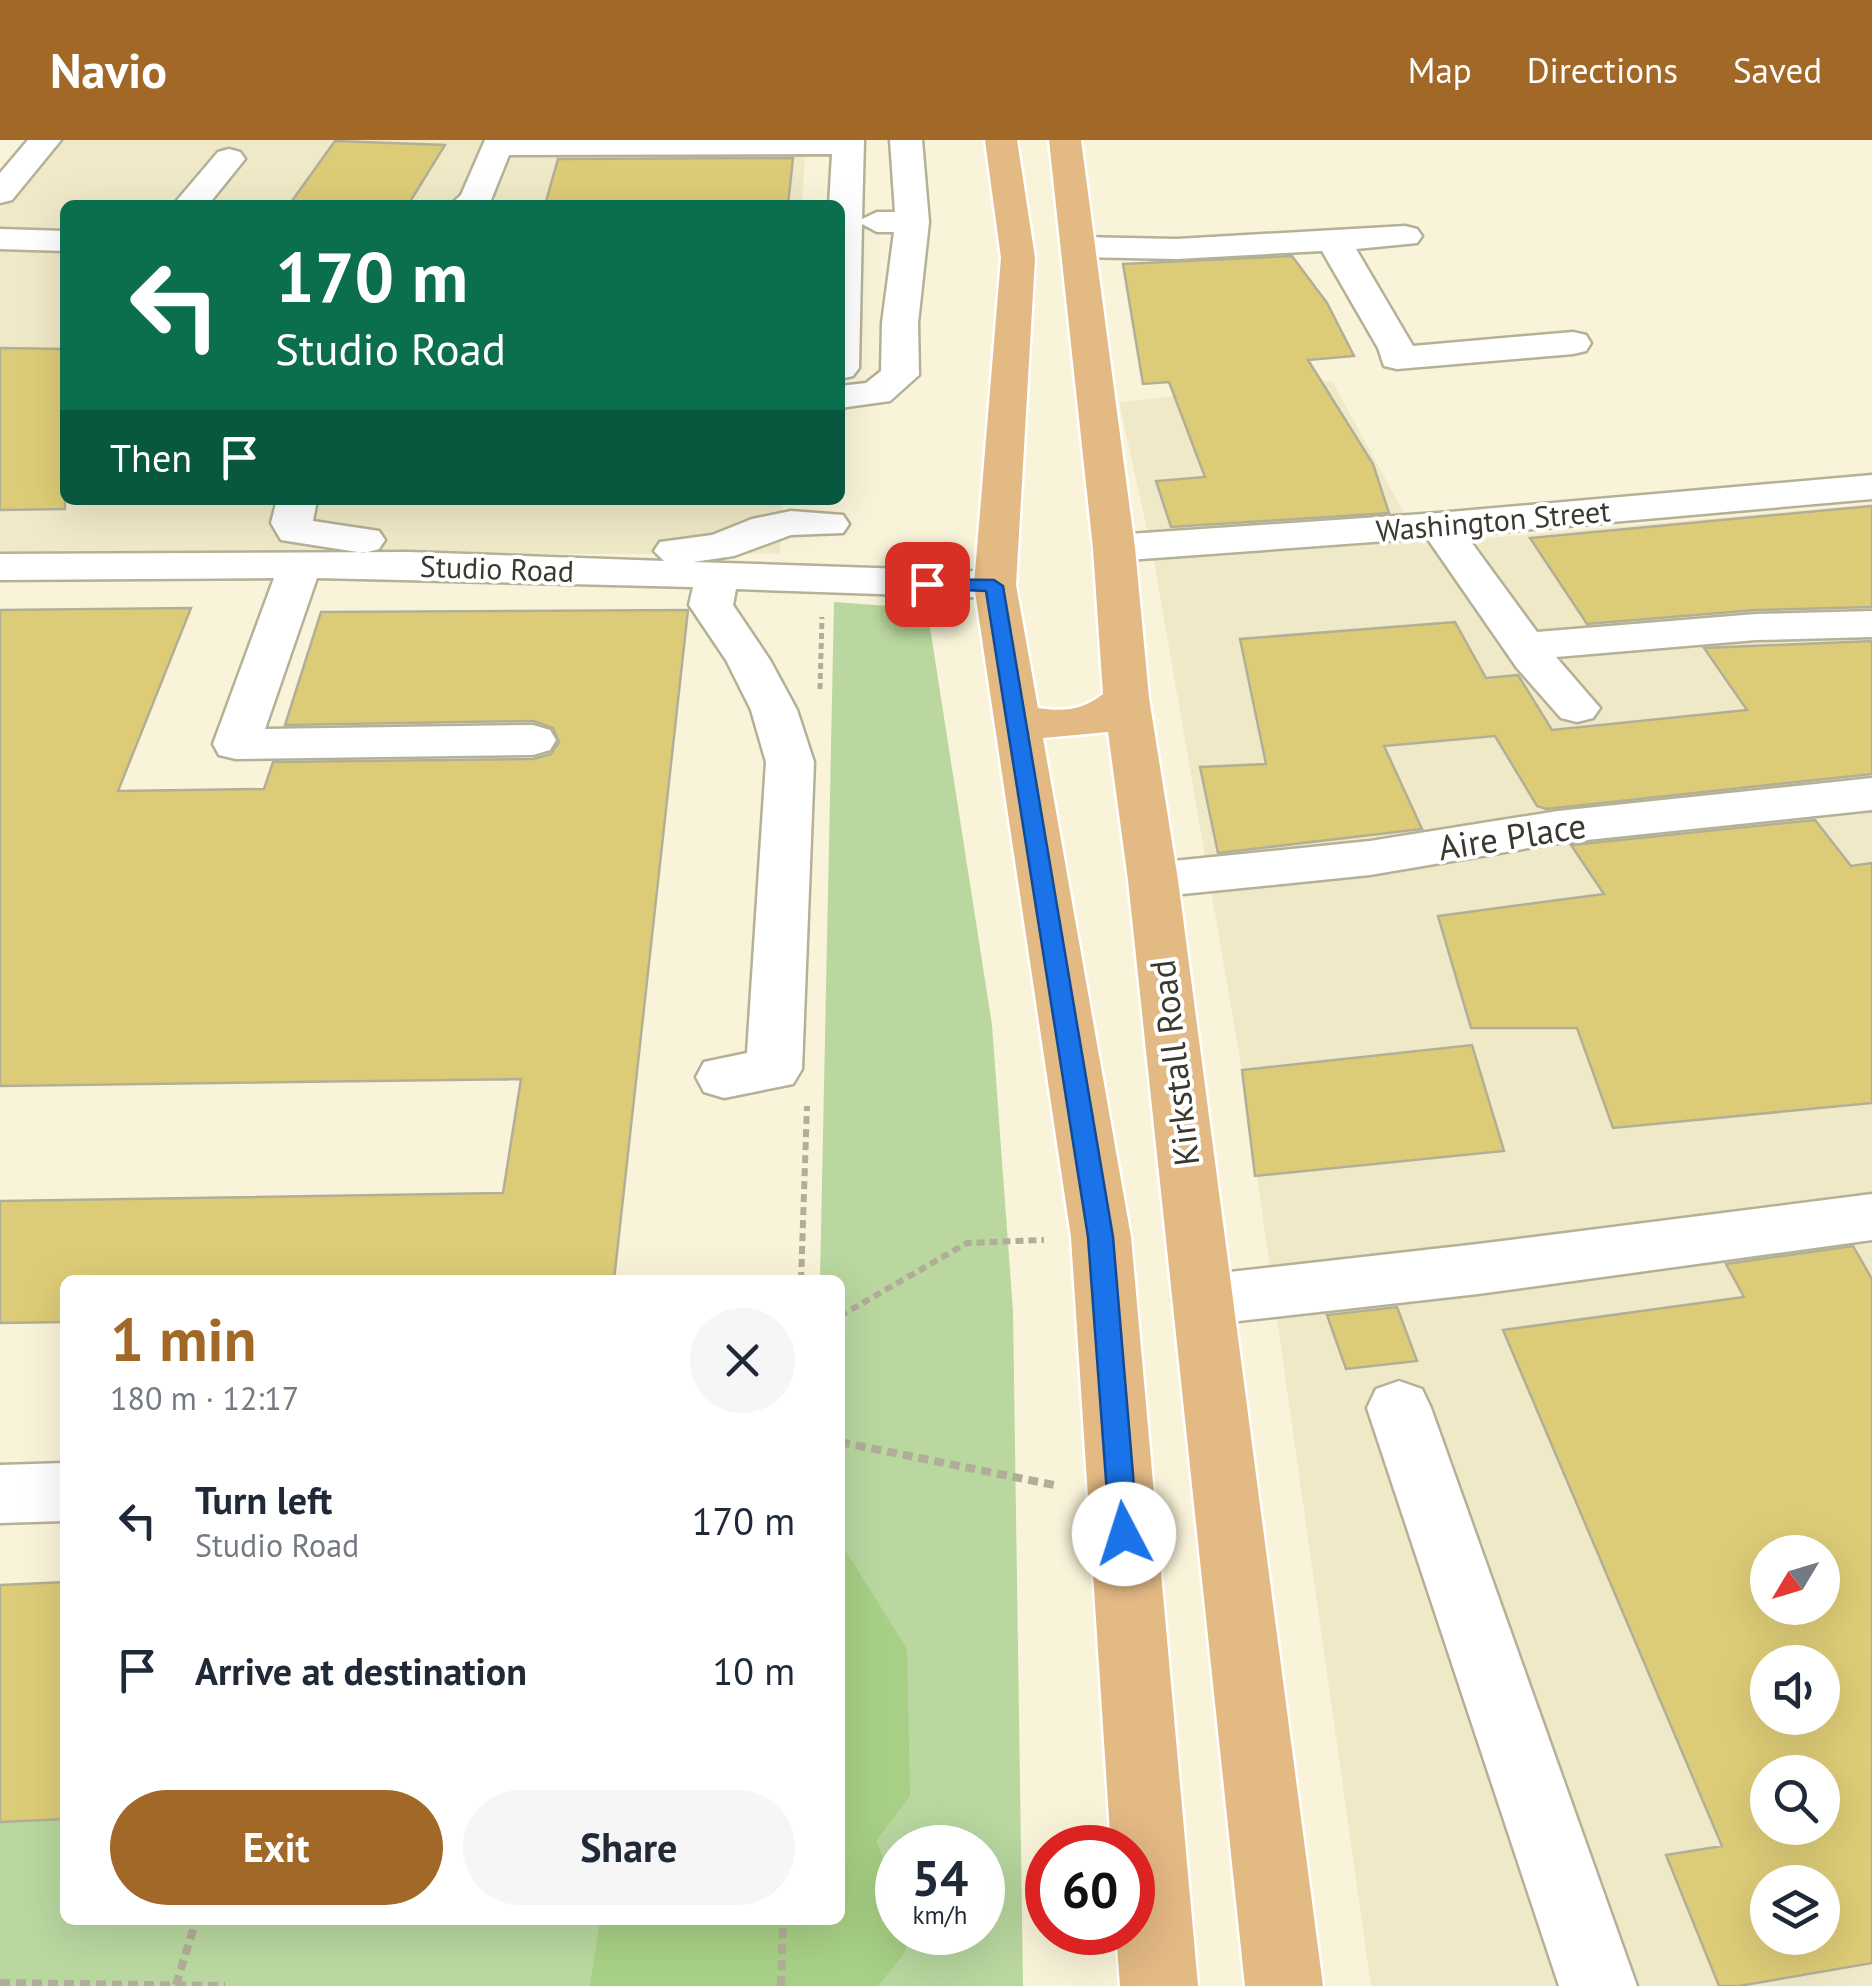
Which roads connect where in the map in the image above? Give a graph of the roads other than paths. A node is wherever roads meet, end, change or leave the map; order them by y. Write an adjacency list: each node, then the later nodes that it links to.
1 (46, 140): 7 (street)
2 (906, 140): 11 (street)
3 (1000, 140): 22 (main road, Kirkstall Road)
4 (1066, 140): 18 (main road, Kirkstall Road)
5 (848, 142): 9 (street); 10 (street)
6 (229, 160): 8 (street)
7 (0, 193)
8 (194, 200)
9 (475, 200)
10 (844, 200)
11 (912, 222): 13 (street); 21 (street)
12 (1405, 236): 16 (street)
13 (845, 239)
14 (0, 240): 15 (street)
15 (60, 241)
16 (1335, 243): 18 (street); 20 (street)
17 (60, 245): 19 (street)
18 (1078, 247): 22 (main road, Kirkstall Road)
19 (34, 275)
20 (1573, 343)
21 (845, 396)
22 (1055, 439): 27 (main road, Kirkstall Road); 32 (main road, Kirkstall Road)
23 (1872, 488): 26 (street, Washington Street)
24 (296, 505): 25 (street)
25 (829, 512): 31 (street)
26 (1438, 525): 27 (street, Washington Street); 34 (street)
27 (1114, 548): 35 (main road, Kirkstall Road)
28 (300, 564): 29 (street, Studio Road); 30 (street, Studio Road); 38 (street)
29 (0, 567)
30 (716, 575): 31 (street, Studio Road); 41 (street)
31 (823, 580): 32 (street, Studio Road)
32 (994, 586): 37 (main road, Kirkstall Road)
33 (1872, 624): 34 (street)
34 (1524, 646): 36 (street)
35 (1126, 698): 37 (main road); 40 (main road, Kirkstall Road)
36 (1576, 708)
37 (1018, 720): 47 (main road, Kirkstall Road)
38 (533, 740)
39 (1872, 794): 40 (street, Aire Place)
40 (1153, 880): 43 (main road, Kirkstall Road)
41 (724, 1077)
42 (1872, 1216): 43 (street)
43 (1202, 1300): 48 (main road, Kirkstall Road)
44 (1399, 1408): 49 (street)
45 (60, 1492): 46 (street)
46 (0, 1494)
47 (1160, 1986)
48 (1284, 1986)
49 (1598, 1986)

